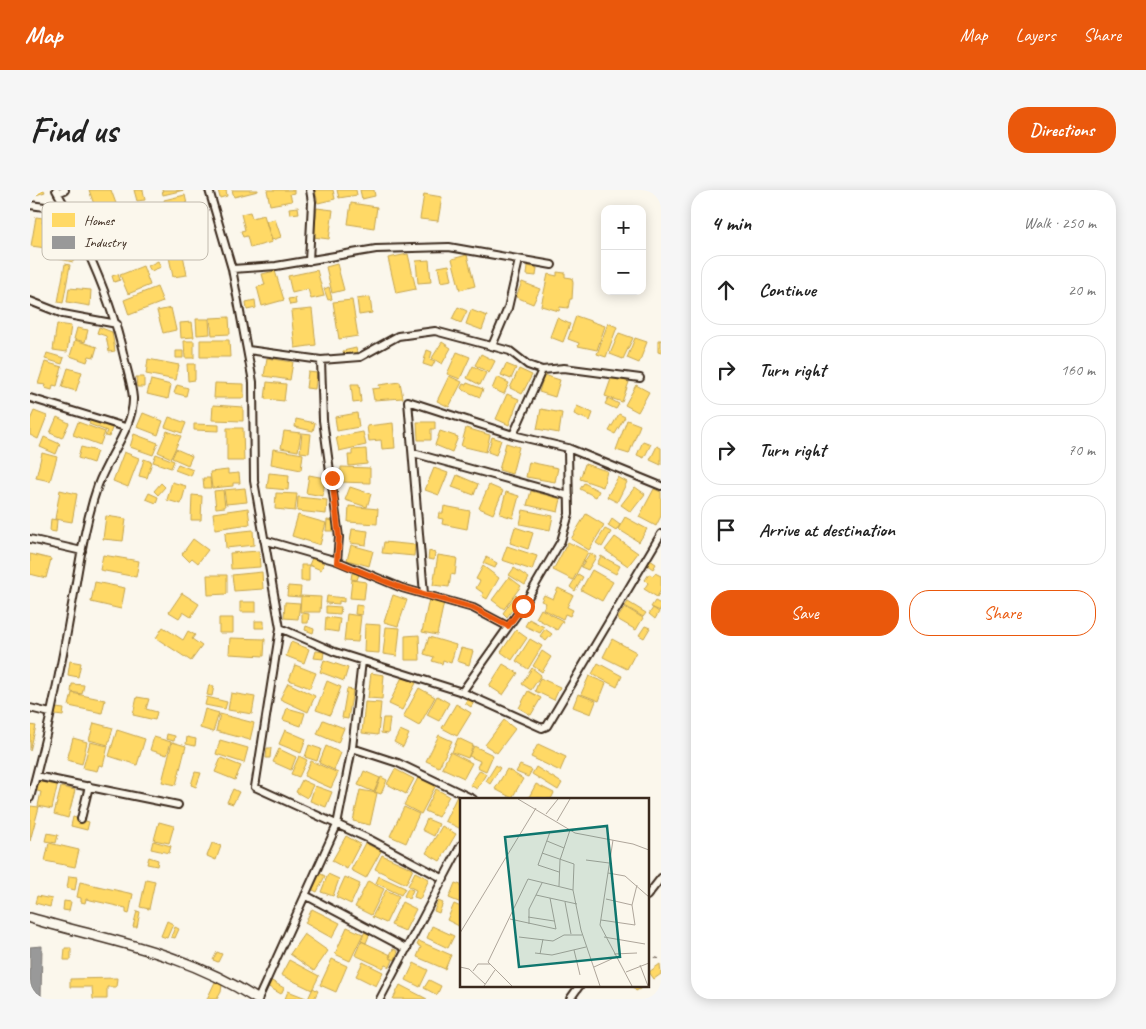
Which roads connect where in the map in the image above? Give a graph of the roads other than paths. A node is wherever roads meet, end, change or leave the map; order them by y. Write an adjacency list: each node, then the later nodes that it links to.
1 (65, 190): 4 (street)
2 (210, 190): 9 (street)
3 (310, 190): 7 (street)
4 (57, 192)
5 (92, 260): 11 (street)
6 (518, 260): 7 (street); 8 (street); 12 (street)
7 (308, 261): 9 (street)
8 (552, 265)
9 (232, 269): 13 (street)
10 (30, 301): 11 (street)
11 (117, 324): 18 (street)
12 (492, 346): 14 (street); 15 (street)
13 (248, 350): 14 (street); 26 (street)
14 (321, 360): 28 (street)
15 (542, 370): 16 (street); 19 (street)
16 (640, 378)
17 (30, 398): 18 (street)
18 (125, 427): 27 (street)
19 (513, 436): 20 (street); 21 (street)
20 (568, 448): 22 (street); 23 (street)
21 (413, 453): 23 (street); 29 (street)
22 (661, 486)
23 (569, 496): 30 (street)
24 (661, 534): 33 (street)
25 (30, 539): 27 (street)
26 (264, 540): 28 (street); 31 (street)
27 (82, 551): 35 (street)
28 (337, 562): 29 (street)
29 (424, 594): 30 (street)
30 (508, 626): 33 (street)
31 (280, 628): 32 (street); 43 (street)
32 (362, 661): 33 (street); 36 (street)
33 (462, 692)
34 (30, 708): 35 (street)
35 (50, 713): 37 (street)
36 (352, 748): 40 (street); 43 (street)
37 (36, 776): 38 (street); 39 (street)
38 (88, 786): 41 (street); 42 (street)
39 (30, 798)
40 (471, 798)
41 (178, 805)
42 (81, 819)
43 (337, 825): 46 (street); 47 (street)
44 (460, 846): 46 (street)
45 (661, 878): 48 (street)
46 (444, 879): 50 (street)
47 (305, 895): 50 (street); 52 (street)
48 (648, 895)
49 (30, 918): 52 (main road)
50 (406, 949): 53 (street)
51 (579, 986): 54 (street)
52 (257, 999)
53 (380, 999)
54 (570, 999)

